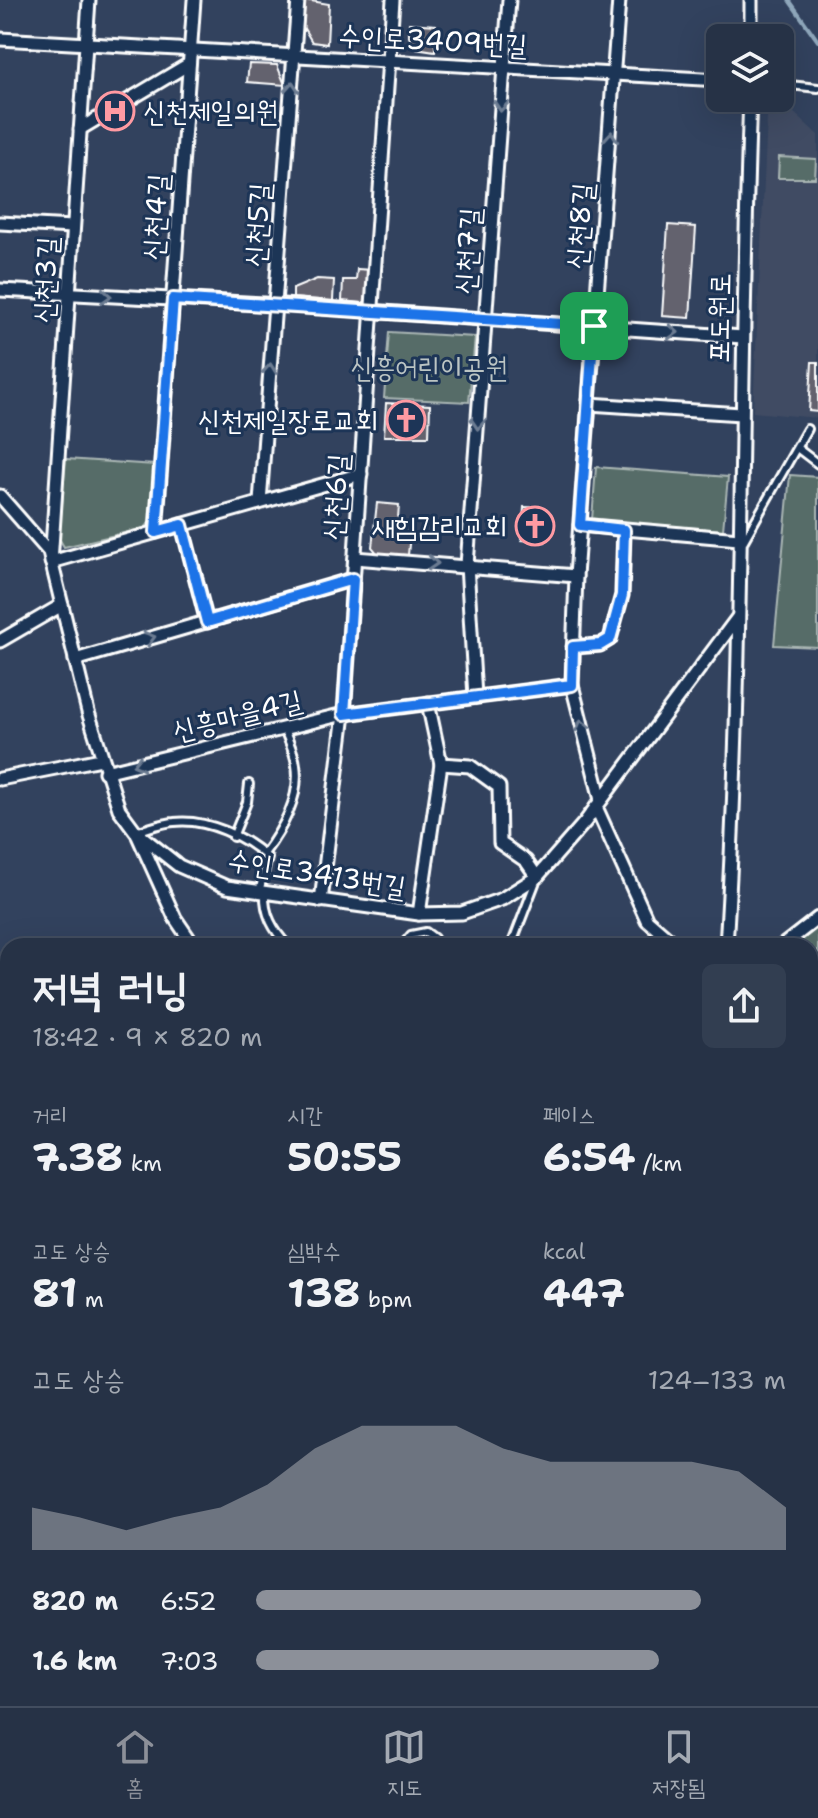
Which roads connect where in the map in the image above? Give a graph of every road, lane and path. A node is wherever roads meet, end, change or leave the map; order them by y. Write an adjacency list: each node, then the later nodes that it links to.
1 (89, 0): 8 (street, 신천3길)
2 (194, 0): 9 (street, 신천4길)
3 (298, 0): 10 (street, 신천5길)
4 (393, 0): 11 (street, 신천6길)
5 (509, 0): 13 (street, 신천7길)
6 (619, 0): 14 (street, 신천8길)
7 (0, 39): 8 (street, 수인로3409번길)
8 (86, 44): 9 (street, 수인로3409번길); 19 (street, 신천3길)
9 (190, 50): 10 (street, 수인로3409번길); 12 (street, 신천4길)
10 (294, 56): 11 (street, 수인로3409번길); 25 (street, 신천5길, one-way to 10)
11 (389, 62): 13 (street, 수인로3409번길); 26 (street, 신천6길)
12 (189, 64): 19 (street); 24 (street, 신천4길)
13 (504, 68): 14 (street, 수인로3409번길); 27 (street, 신천7길, one-way to 27)
14 (616, 74): 15 (street, 수인로3409번길); 28 (street, 신천8길, one-way to 14)
15 (706, 79)
16 (794, 85): 17 (lane)
17 (818, 88)
18 (750, 112): 29 (street, 포도원로)
19 (80, 129): 21 (street, 신천3길)
20 (0, 223): 21 (street)
21 (72, 227): 23 (street, 신천3길)
22 (0, 290): 23 (street)
23 (69, 294): 24 (street, one-way to 24); 44 (street, 신천3길)
24 (173, 299): 25 (street); 41 (street, 신천4길)
25 (275, 304): 26 (street); 37 (street, 신천5길, one-way to 25)
26 (374, 311): 27 (street); 35 (street, 신천6길)
27 (487, 319): 28 (street); 45 (street, 신천7길, one-way to 45)
28 (594, 326): 29 (street, one-way to 29); 30 (street, 신천8길)
29 (743, 337): 31 (street, 포도원로)
30 (589, 404): 31 (street); 39 (street, 신천8길)
31 (741, 414): 42 (street, 포도원로)
32 (807, 429): 33 (lane)
33 (797, 448): 34 (lane); 42 (lane)
34 (818, 464)
35 (361, 474): 37 (street); 43 (street, 신천6길)
36 (0, 496): 44 (street, 수인로3413번길)
37 (260, 502): 38 (street)
38 (182, 525): 41 (street); 50 (street)
39 (580, 525): 40 (street); 46 (street, 신천8길)
40 (624, 530): 42 (street); 52 (street)
41 (156, 532): 44 (street)
42 (739, 544): 49 (street, 포도원로)
43 (355, 558): 45 (street, one-way to 45); 47 (street, 신천6길)
44 (51, 562): 48 (street, 수인로3413번길)
45 (467, 565): 46 (street); 55 (street, 신천7길)
46 (576, 576): 52 (street, 신천8길)
47 (353, 579): 50 (street); 57 (street, 신천6길)
48 (62, 605): 51 (street); 53 (street, 수인로3413번길)
49 (738, 617): 64 (street, 수인로3413번길); 79 (street, 포도원로)
50 (207, 622): 53 (street, one-way to 50)
51 (0, 641)
52 (573, 647): 54 (street, 신천8길)
53 (75, 660): 59 (street, 수인로3413번길)
54 (572, 685): 55 (street, 신흥마을4길); 64 (street, 신천8길, one-way to 54)
55 (475, 697): 56 (street, 신흥마을4길)
56 (428, 703): 57 (street, 신흥마을4길); 60 (street)
57 (344, 714): 58 (street, 신흥마을4길); 70 (street, 신천6길)
58 (284, 729): 61 (street, 신흥마을4길, one-way to 61); 67 (lane)
59 (101, 759): 61 (street, 수인로3413번길); 62 (street)
60 (441, 764): 68 (street); 71 (street)
61 (105, 772): 65 (street, 수인로3413번길)
62 (0, 779)
63 (249, 784): 66 (lane)
64 (599, 804): 68 (street, 수인로3413번길); 78 (street, 신천8길)
65 (136, 832): 66 (lane); 69 (street, 수인로3413번길); 73 (street)
66 (233, 837): 67 (lane)
67 (264, 854): 69 (lane)
68 (537, 877): 71 (street, 수인로3413번길); 77 (lane)
69 (262, 892): 70 (street, 수인로3413번길); 74 (lane)
70 (321, 901): 71 (street, 수인로3413번길)
71 (419, 914)
72 (818, 918): 80 (street)
73 (189, 938)
74 (282, 938)
75 (409, 938): 76 (lane)
76 (434, 938)
77 (514, 938)
78 (668, 938)
79 (726, 938)
80 (792, 938)

